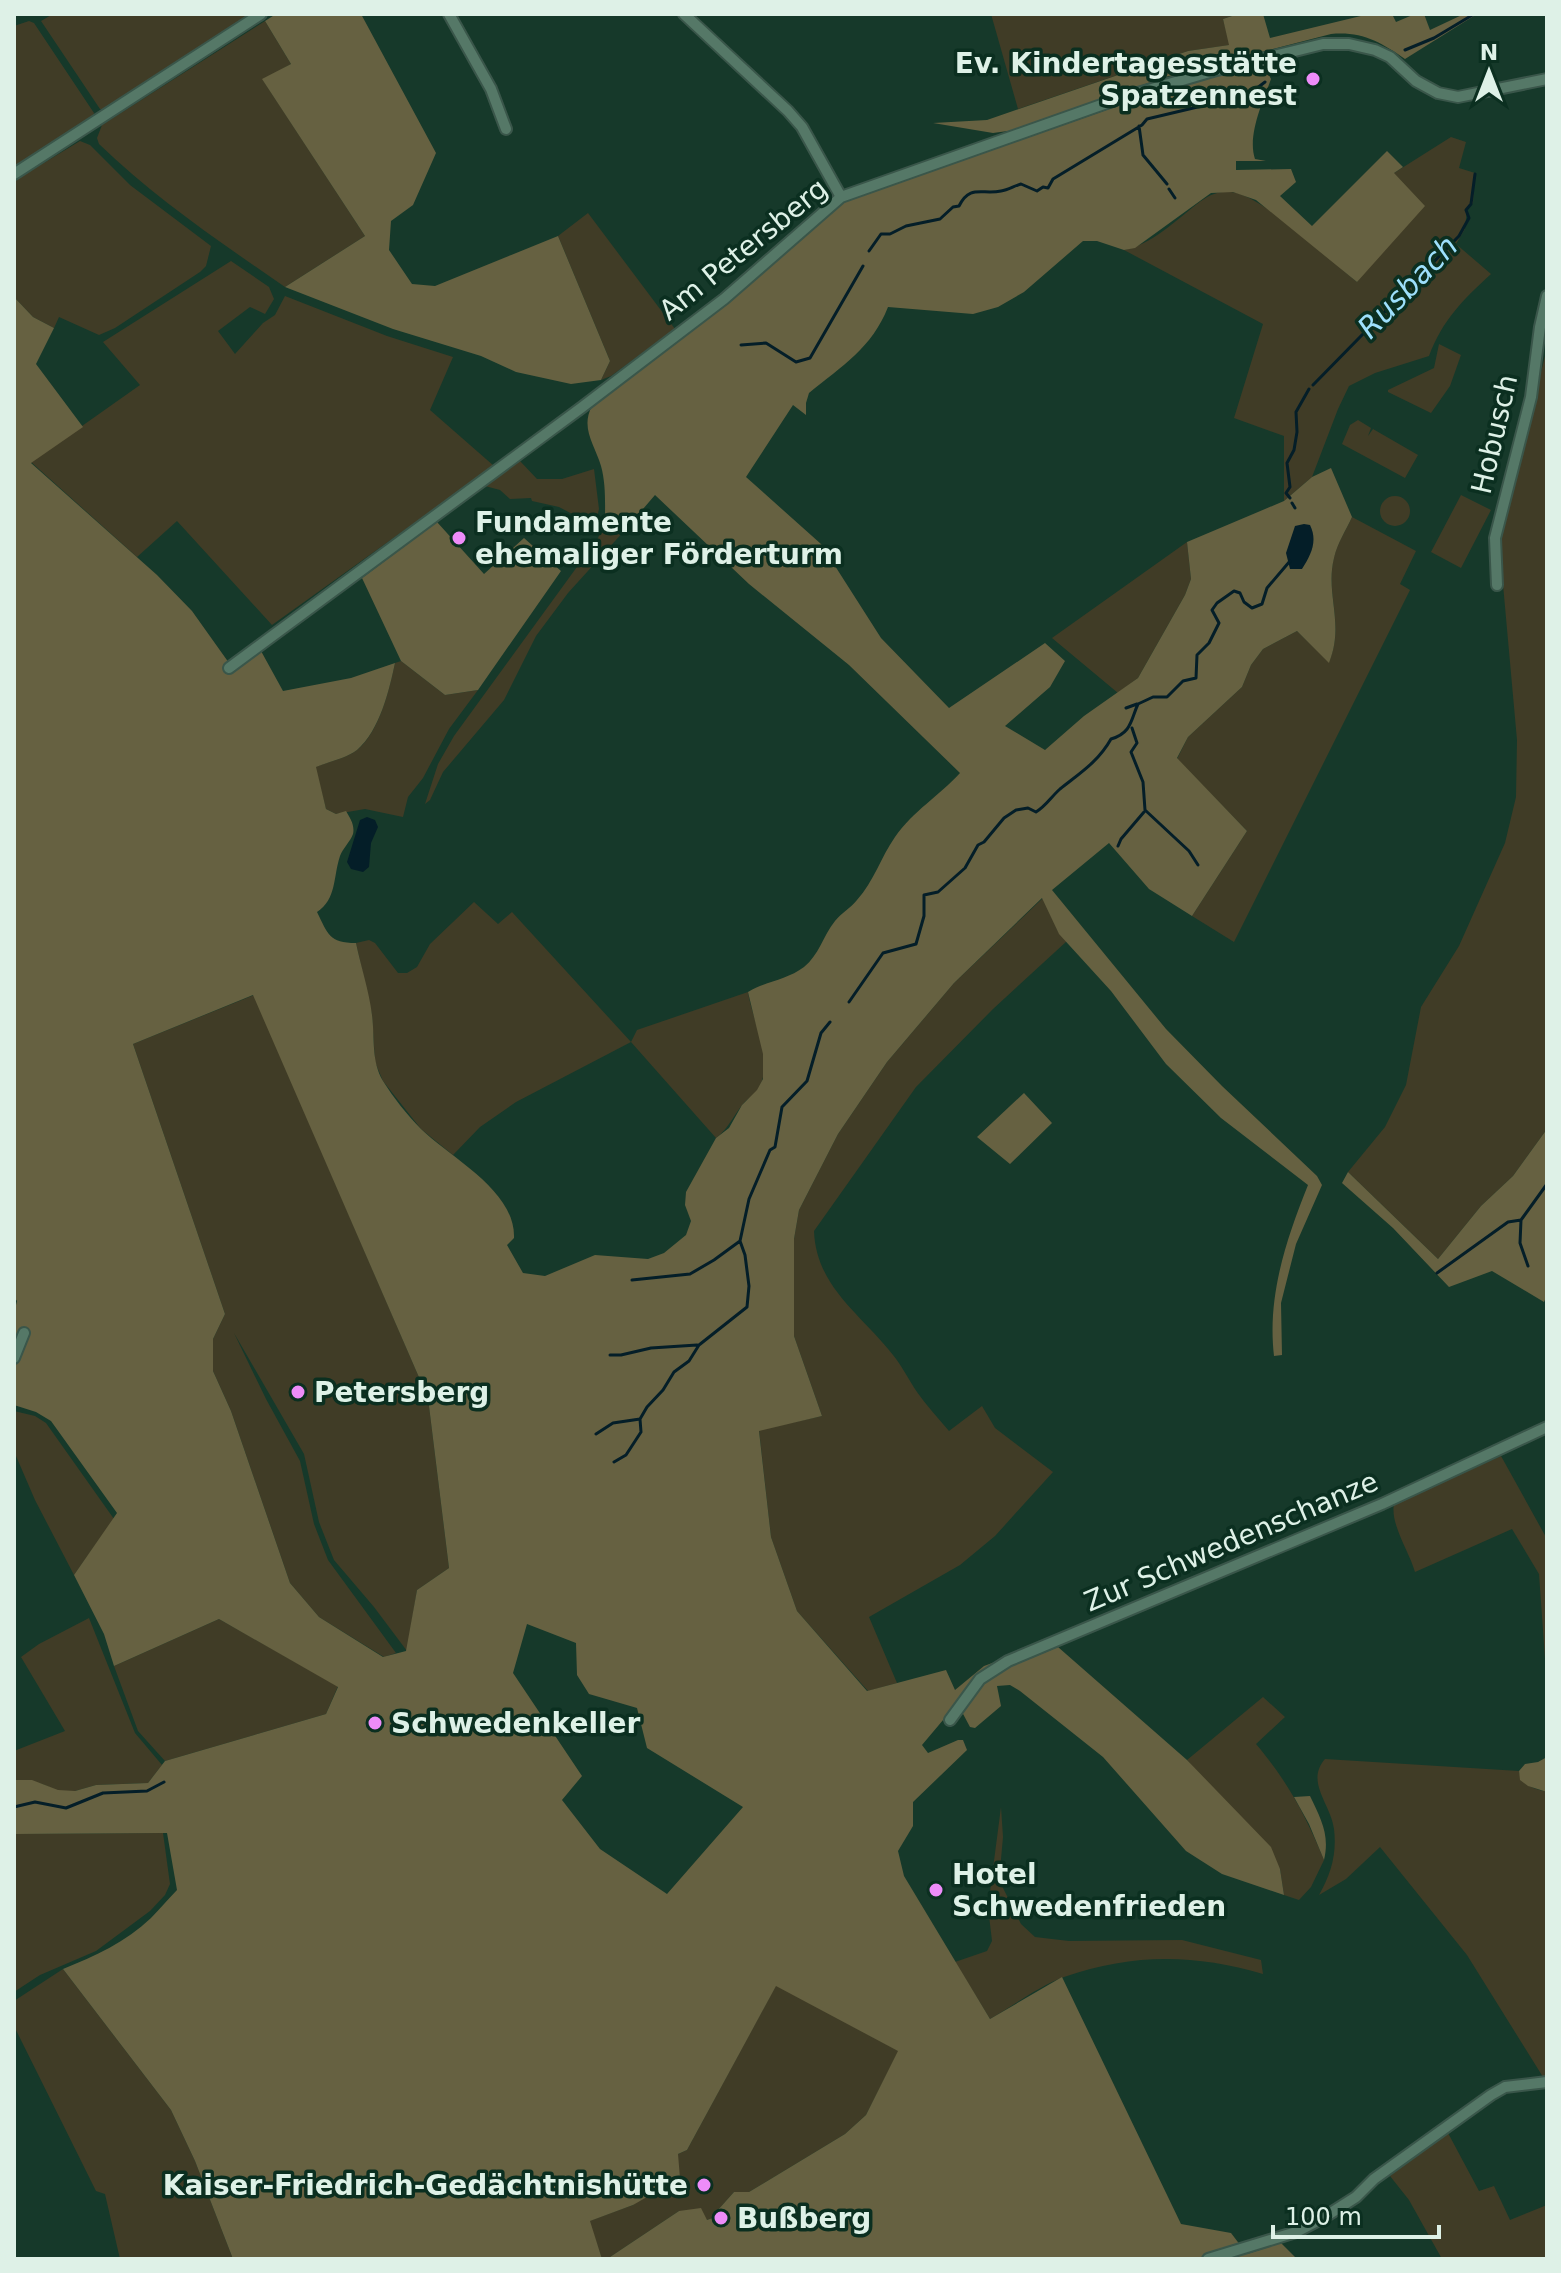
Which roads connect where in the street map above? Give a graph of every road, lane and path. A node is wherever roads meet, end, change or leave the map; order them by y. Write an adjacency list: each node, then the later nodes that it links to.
1 (261, 14): 6 (street)
2 (449, 14): 5 (street)
3 (684, 14): 7 (street)
4 (1547, 79): 7 (street, Am Petersberg)
5 (506, 129)
6 (14, 174)
7 (841, 197): 10 (street, Am Petersberg)
8 (1547, 296): 9 (street, Hobusch)
9 (1497, 585)
10 (229, 668)
11 (24, 1333): 12 (street)
12 (14, 1358)
13 (1547, 1427): 14 (street, Zur Schwedenschanze)
14 (950, 1720)
15 (1547, 2082): 16 (street)
16 (1208, 2259)

